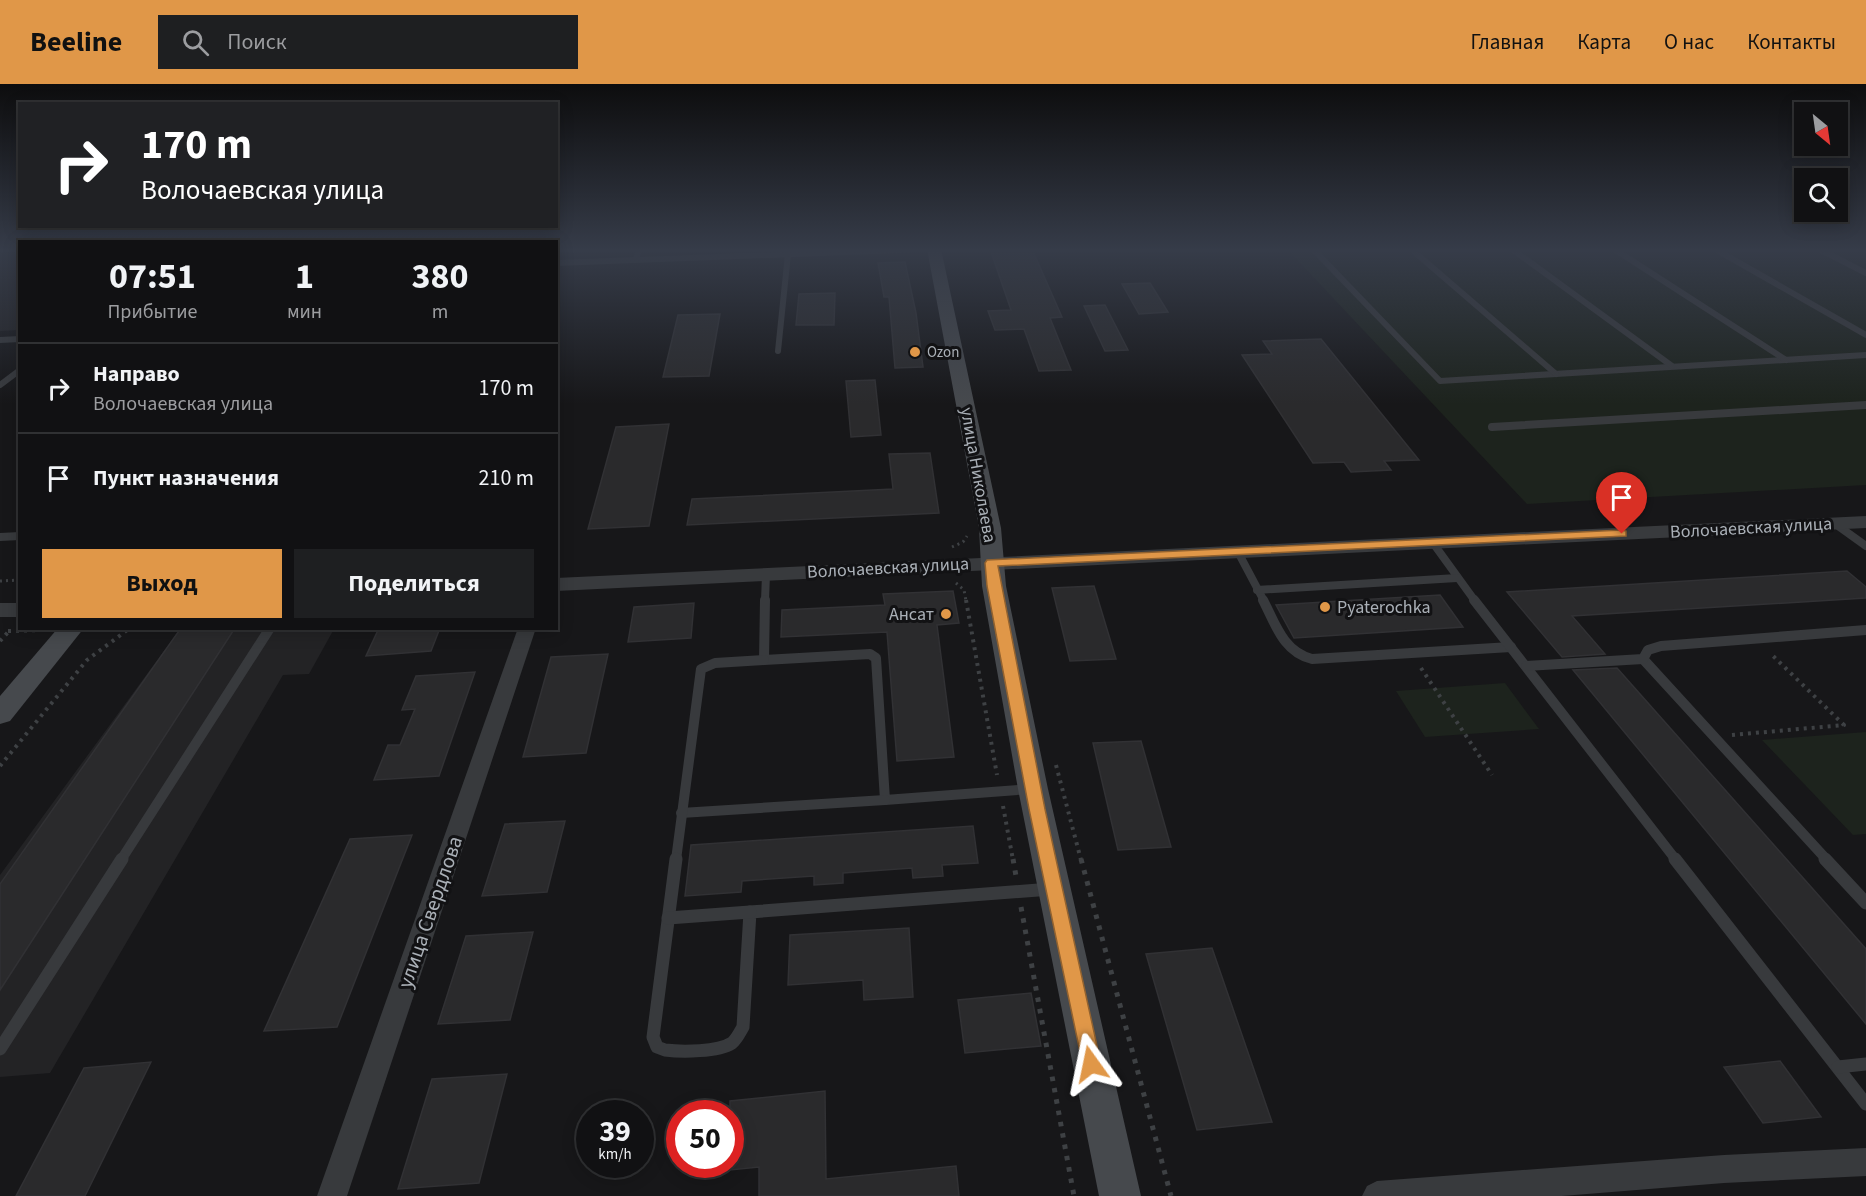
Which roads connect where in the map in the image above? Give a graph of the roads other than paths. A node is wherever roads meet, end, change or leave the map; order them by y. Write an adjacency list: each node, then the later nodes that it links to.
1 (783, 301): 11 (lane)
2 (944, 301): 27 (main road, улица Николаева)
3 (1363, 301): 16 (lane)
4 (1471, 301): 16 (lane)
5 (1583, 301): 14 (lane)
6 (1694, 301): 13 (lane)
7 (1806, 301): 8 (lane)
8 (1866, 335)
9 (18, 339): 10 (lane)
10 (0, 340)
11 (778, 351)
12 (1866, 355): 13 (lane)
13 (1786, 360): 14 (lane)
14 (1672, 366): 16 (lane)
15 (18, 372): 17 (lane)
16 (1556, 374)
17 (0, 385)
18 (1866, 405): 19 (lane)
19 (1492, 427)
20 (1866, 522): 21 (street, Волочаевская улица)
21 (1834, 524): 24 (street, Волочаевская улица); 25 (lane)
22 (18, 536): 23 (lane)
23 (0, 537)
24 (1433, 543): 26 (street, Волочаевская улица); 29 (lane)
25 (1866, 546)
26 (1238, 552): 27 (street, Волочаевская улица); 31 (lane)
27 (992, 563): 28 (street, Волочаевская улица); 43 (main road, улица Николаева)
28 (766, 574): 30 (street, Волочаевская улица); 40 (lane)
29 (1457, 578): 31 (lane); 38 (lane)
30 (558, 585)
31 (1257, 590): 38 (lane)
32 (0, 610): 33 (street)
33 (18, 610)
34 (70, 630): 42 (main road)
35 (269, 630): 50 (lane)
36 (526, 630): 55 (street, улица Свердлова)
37 (1866, 630): 39 (lane)
38 (1511, 647): 41 (lane)
39 (1643, 659): 41 (lane); 47 (lane)
40 (764, 660): 44 (lane); 45 (lane)
41 (1526, 666): 52 (lane)
42 (0, 714)
43 (1033, 789): 44 (lane); 46 (main road, улица Николаева)
44 (885, 800): 45 (lane)
45 (681, 813): 49 (lane)
46 (1053, 889): 48 (lane); 56 (main road, улица Николаева)
47 (1866, 903)
48 (750, 912): 49 (lane); 49 (lane)
49 (668, 918)
50 (0, 1049)
51 (1866, 1064): 52 (lane)
52 (1838, 1067): 53 (lane)
53 (1866, 1104)
54 (1866, 1162): 57 (street)
55 (332, 1196)
56 (1120, 1196)
57 (1377, 1196)

